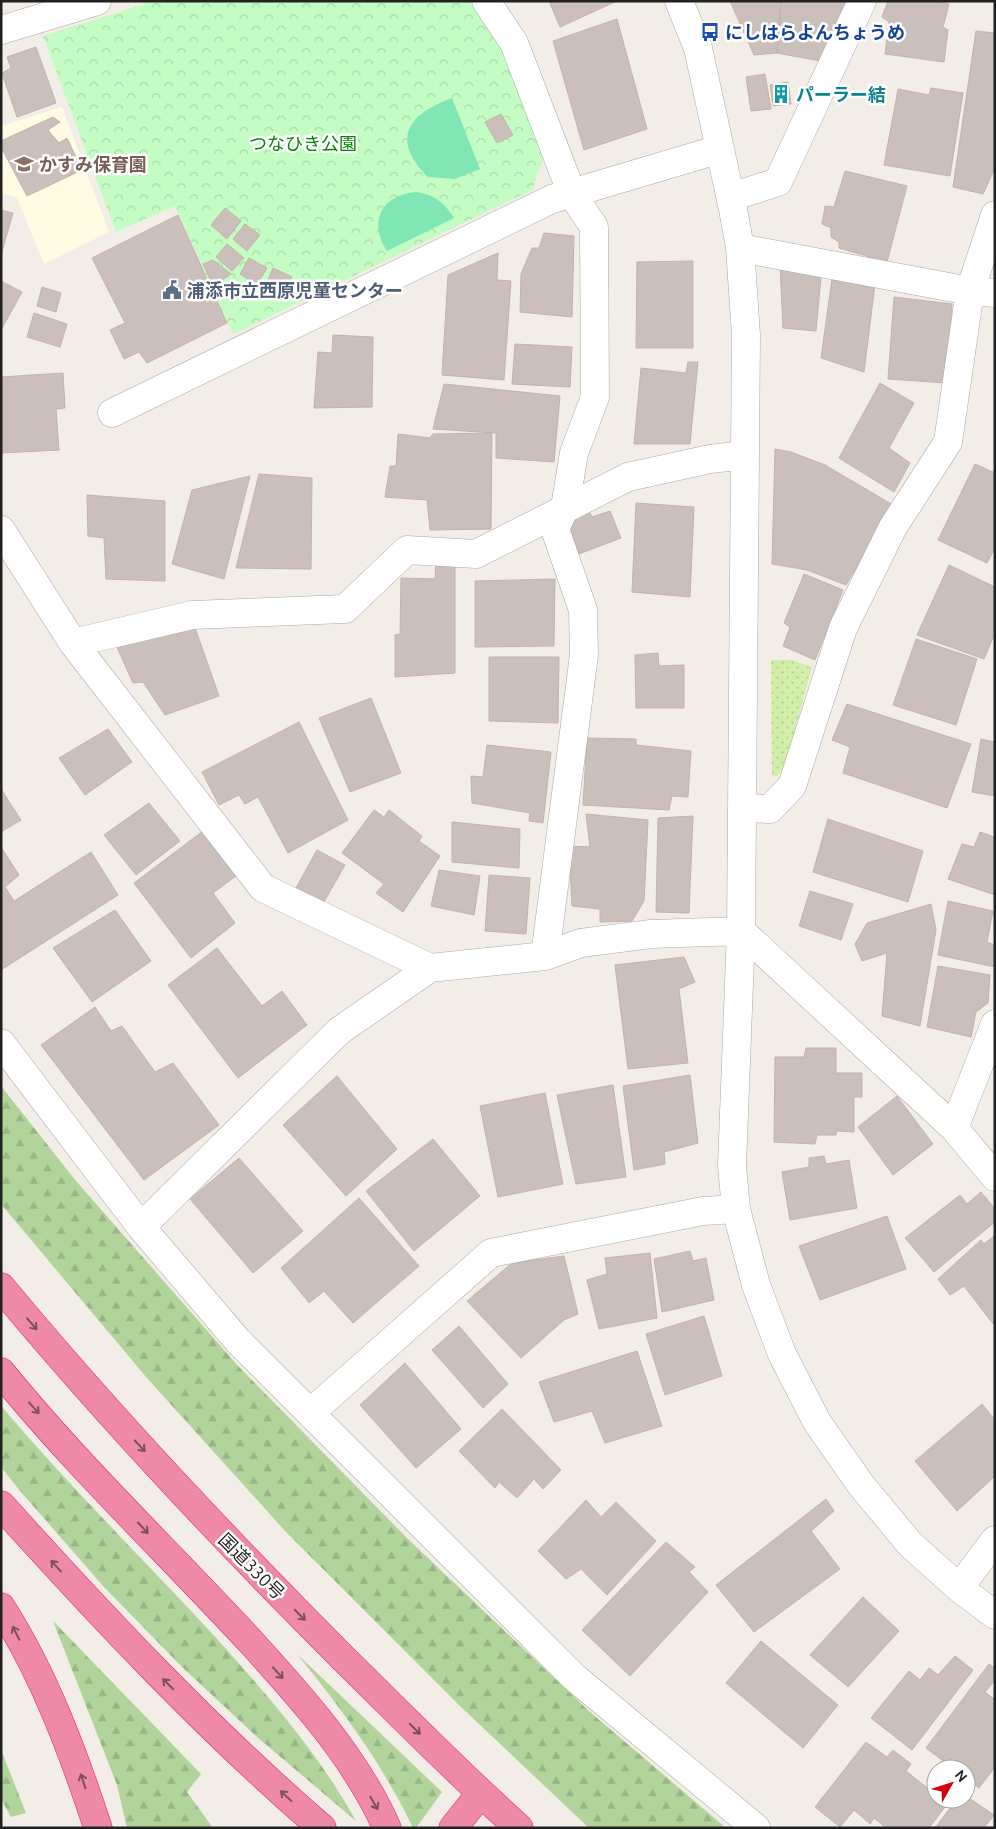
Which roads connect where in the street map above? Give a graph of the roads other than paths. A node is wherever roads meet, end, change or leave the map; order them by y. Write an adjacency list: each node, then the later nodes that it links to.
1 (96, 1): 5 (street)
2 (486, 1): 7 (street)
3 (679, 1): 6 (street)
4 (862, 1): 8 (street)
5 (1, 30)
6 (720, 149): 7 (street); 8 (street)
7 (572, 194): 12 (street); 14 (street)
8 (731, 197): 10 (street)
9 (995, 215): 11 (street)
10 (740, 248): 11 (street); 13 (street)
11 (982, 292): 17 (street)
12 (112, 413)
13 (745, 455): 14 (street); 17 (street)
14 (565, 507): 16 (street); 19 (street)
15 (1, 530): 16 (street)
16 (73, 643): 20 (street)
17 (742, 808): 18 (street)
18 (741, 931): 19 (street); 23 (street); 25 (street)
19 (545, 956): 20 (street)
20 (430, 968): 26 (street)
21 (995, 1024): 23 (street)
22 (1, 1043): 26 (street)
23 (954, 1128): 24 (street)
24 (995, 1177)
25 (736, 1209): 29 (street); 32 (street)
26 (142, 1228): 29 (street)
27 (1, 1287): 35 (highway, 国道330号, one-way to 35)
28 (1, 1372): 38 (highway, one-way to 38)
29 (310, 1414): 41 (street)
30 (1, 1505): 37 (highway, one-way to 30)
31 (995, 1540): 32 (street)
32 (959, 1588): 34 (street)
33 (1, 1607): 36 (highway, one-way to 33)
34 (995, 1615)
35 (481, 1793): 39 (highway); 40 (highway, 国道330号)
36 (98, 1828)
37 (322, 1828)
38 (387, 1828)
39 (453, 1828)
40 (520, 1828)
41 (756, 1828)

